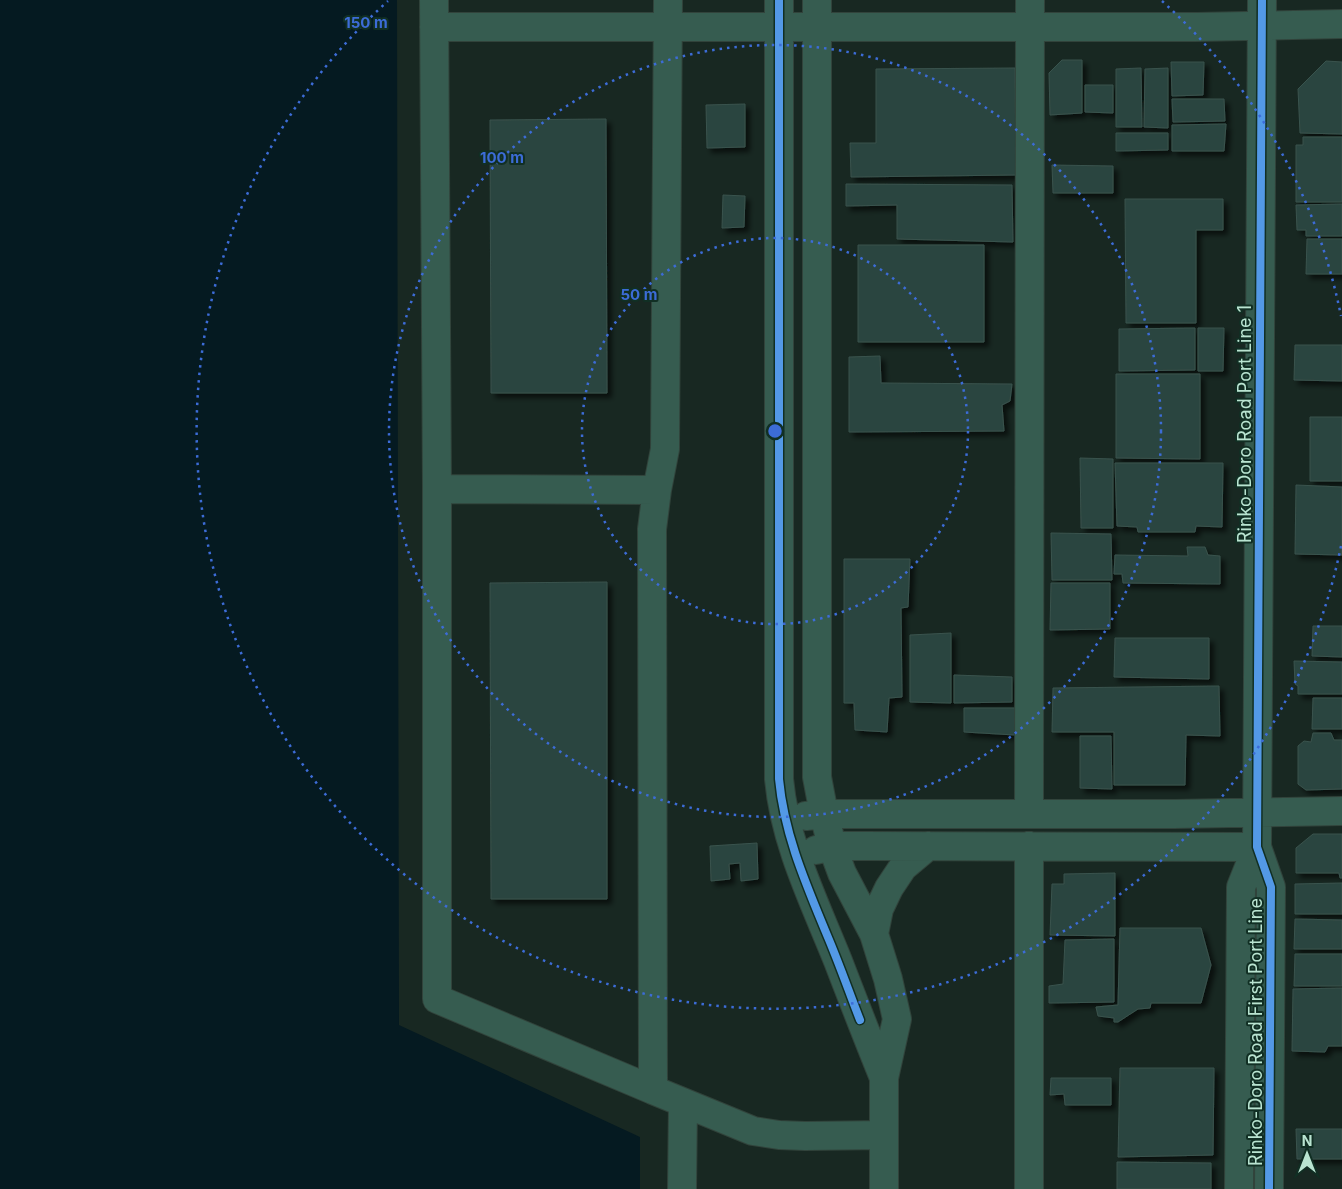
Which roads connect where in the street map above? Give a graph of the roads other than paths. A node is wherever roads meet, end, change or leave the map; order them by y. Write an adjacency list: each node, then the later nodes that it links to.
1 (434, 0): 8 (street)
2 (668, 0): 9 (street)
3 (779, 0): 10 (street)
4 (817, 0): 11 (street)
5 (1030, 0): 12 (street)
6 (1262, 12): 7 (street); 12 (street); 16 (street, Rinko-Doro Road Port Line 1)
7 (1342, 24)
8 (434, 27): 9 (street); 13 (street)
9 (668, 27): 10 (street); 14 (street)
10 (778, 28): 11 (street); 19 (street)
11 (817, 28): 12 (street); 17 (street)
12 (1030, 28): 18 (street)
13 (437, 489): 14 (street); 27 (street)
14 (657, 490): 27 (street)
15 (1342, 811): 16 (street)
16 (1257, 813): 18 (street); 23 (street, Rinko-Doro Road Port Line 1)
17 (824, 814): 18 (street); 19 (street); 20 (street)
18 (1029, 814)
19 (784, 817): 24 (street)
20 (832, 846): 21 (street); 24 (street); 25 (street)
21 (928, 846): 22 (street); 25 (street)
22 (1029, 846): 23 (street); 32 (street)
23 (1257, 847): 33 (street, Rinko-Doro Road First Port Line); 34 (street, Rinko-Doro Road First Port Line)
24 (794, 854): 26 (street)
25 (874, 934): 26 (street)
26 (884, 1078): 29 (street)
27 (653, 1090): 28 (street)
28 (683, 1103): 29 (street); 30 (street)
29 (884, 1135): 31 (street)
30 (682, 1189)
31 (884, 1189)
32 (1029, 1189)
33 (1239, 1189)
34 (1269, 1189)

